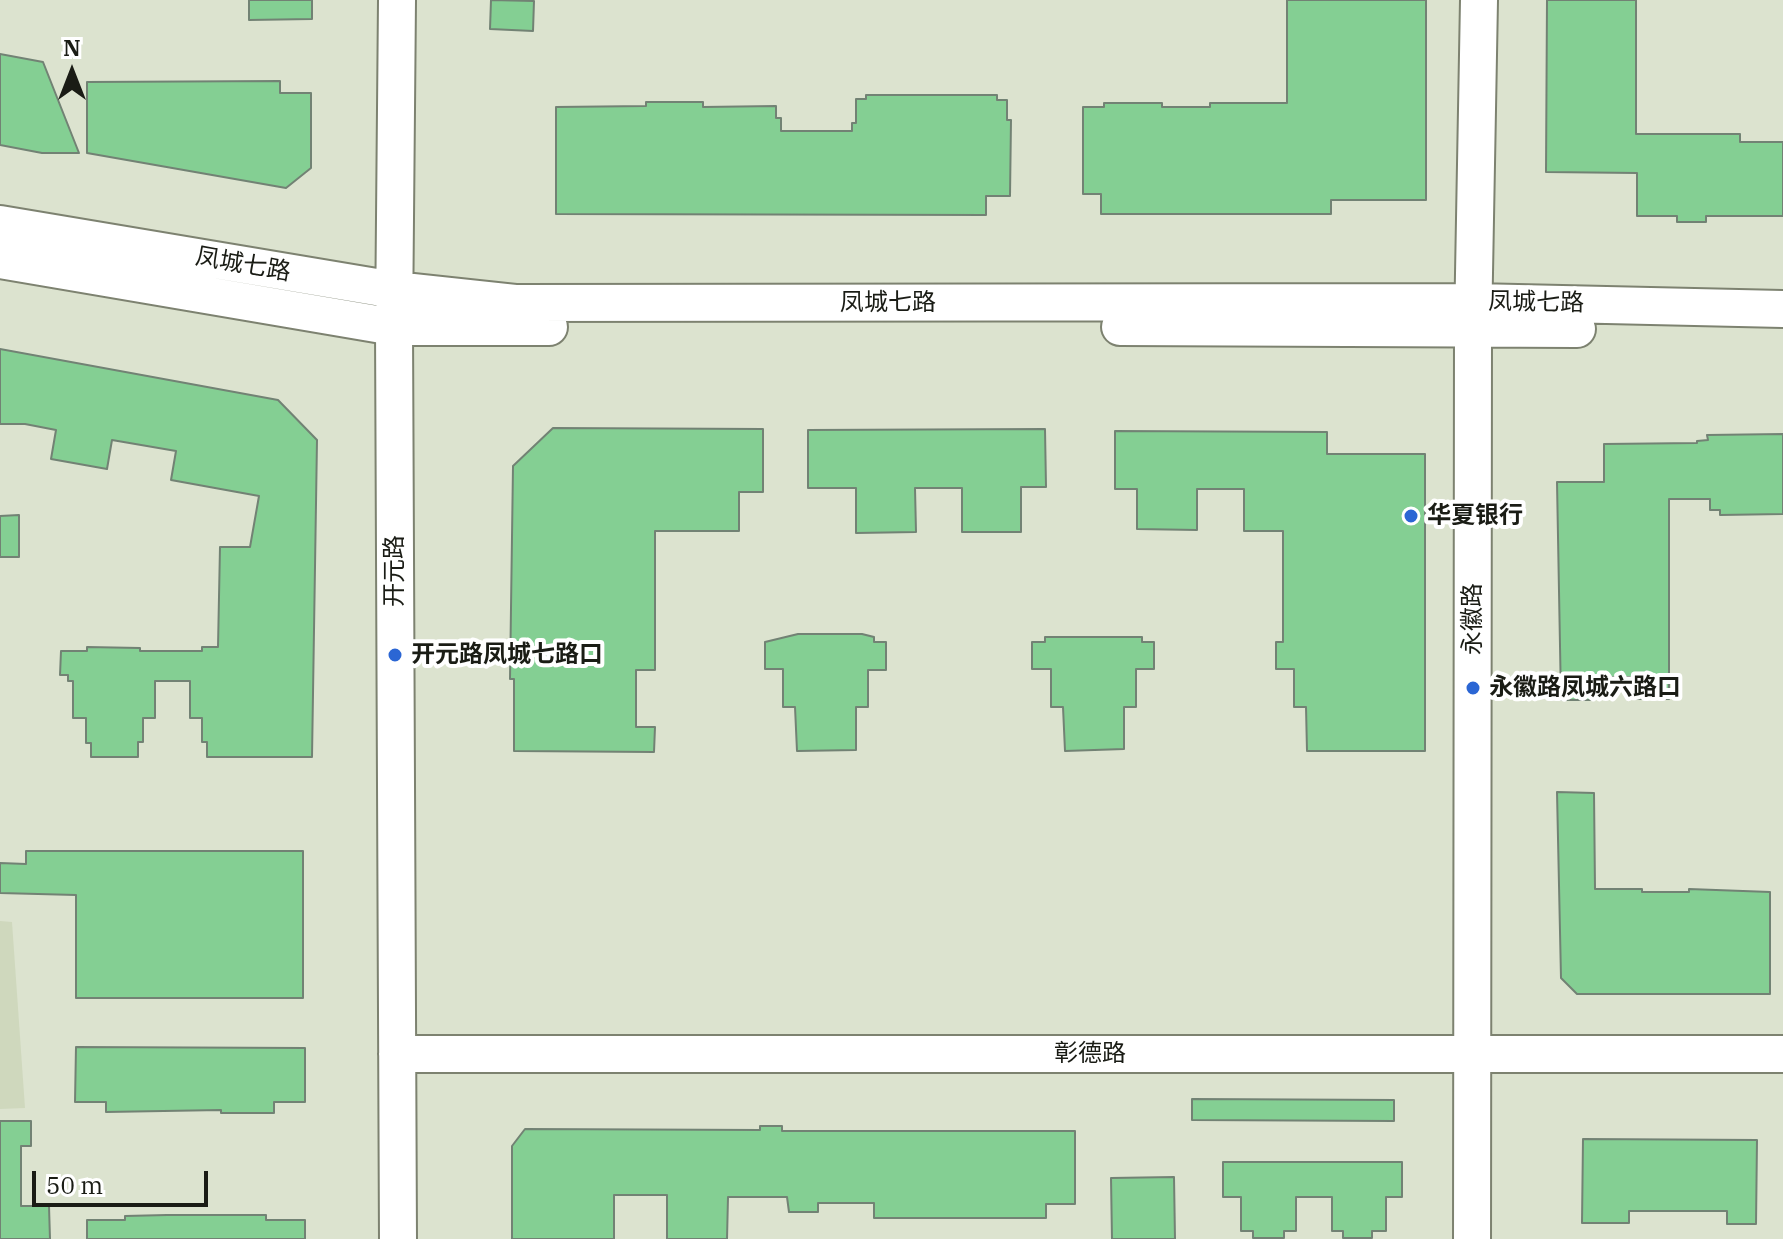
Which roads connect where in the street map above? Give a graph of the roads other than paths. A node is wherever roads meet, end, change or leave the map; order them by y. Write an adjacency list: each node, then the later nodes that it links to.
1 (397, 0): 5 (street, 开元路)
2 (1479, 0): 7 (street, 永徽路)
3 (0, 224): 5 (street, 凤城七路)
4 (0, 260): 8 (street, 凤城七路)
5 (394, 290): 7 (street, 凤城七路); 8 (street, 开元路)
6 (1783, 309): 7 (street, 凤城七路)
7 (1474, 315): 8 (street, 凤城七路); 9 (street, 凤城七路); 11 (street, 永徽路)
8 (394, 327): 10 (street, 开元路)
9 (1783, 330)
10 (397, 1054): 11 (street, 彰德路); 13 (street, 开元路)
11 (1472, 1054): 12 (street, 彰德路); 14 (street, 永徽路)
12 (1783, 1054)
13 (398, 1239)
14 (1472, 1239)

